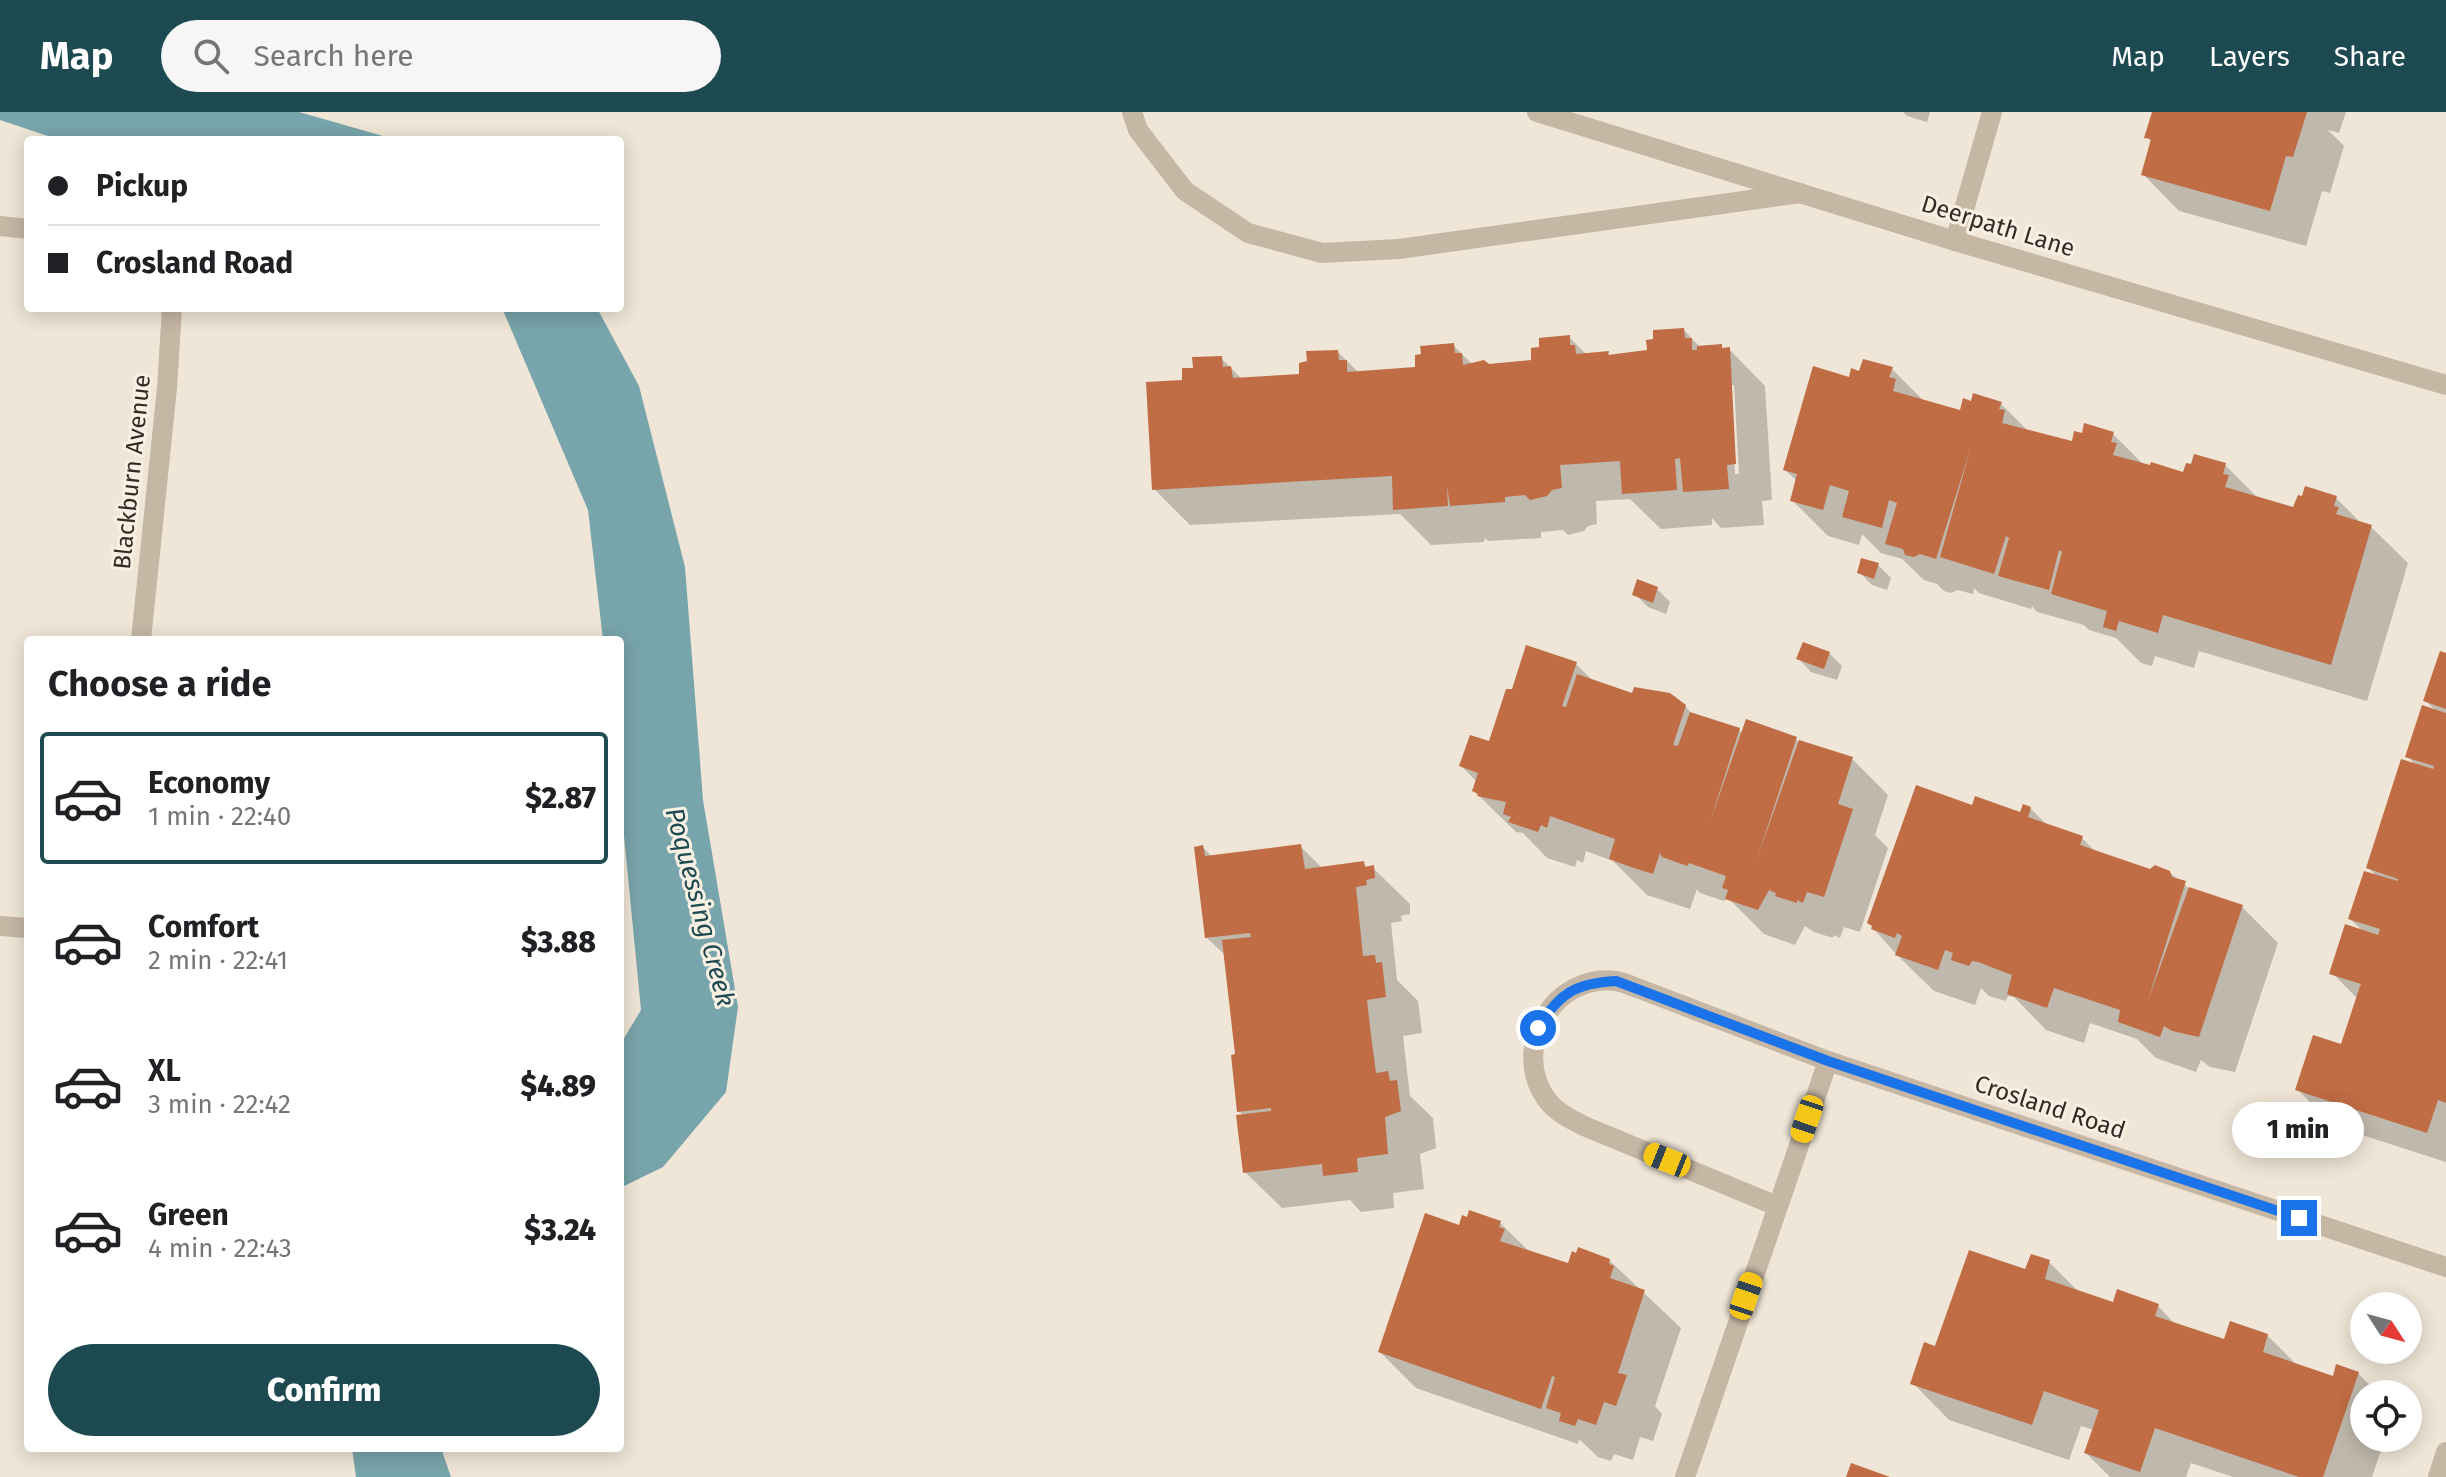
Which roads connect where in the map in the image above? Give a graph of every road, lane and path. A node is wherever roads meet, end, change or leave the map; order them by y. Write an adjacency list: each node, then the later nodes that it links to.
1 (1132, 112): 4 (street)
2 (1537, 112): 4 (street, Deerpath Lane)
3 (1992, 112): 7 (street)
4 (1800, 193): 7 (street, Deerpath Lane)
5 (0, 226): 6 (street)
6 (24, 229)
7 (1955, 241): 9 (street, Deerpath Lane)
8 (172, 312): 10 (street, Blackburn Avenue)
9 (2446, 385)
10 (141, 636)
11 (0, 926): 12 (street)
12 (24, 928)
13 (1828, 1061): 14 (street); 14 (street, Crosland Road); 15 (street, Crosland Road)
14 (1777, 1206): 17 (street)
15 (2446, 1267)
16 (2446, 1452): 18 (street)
17 (1685, 1477)
18 (2438, 1477)

